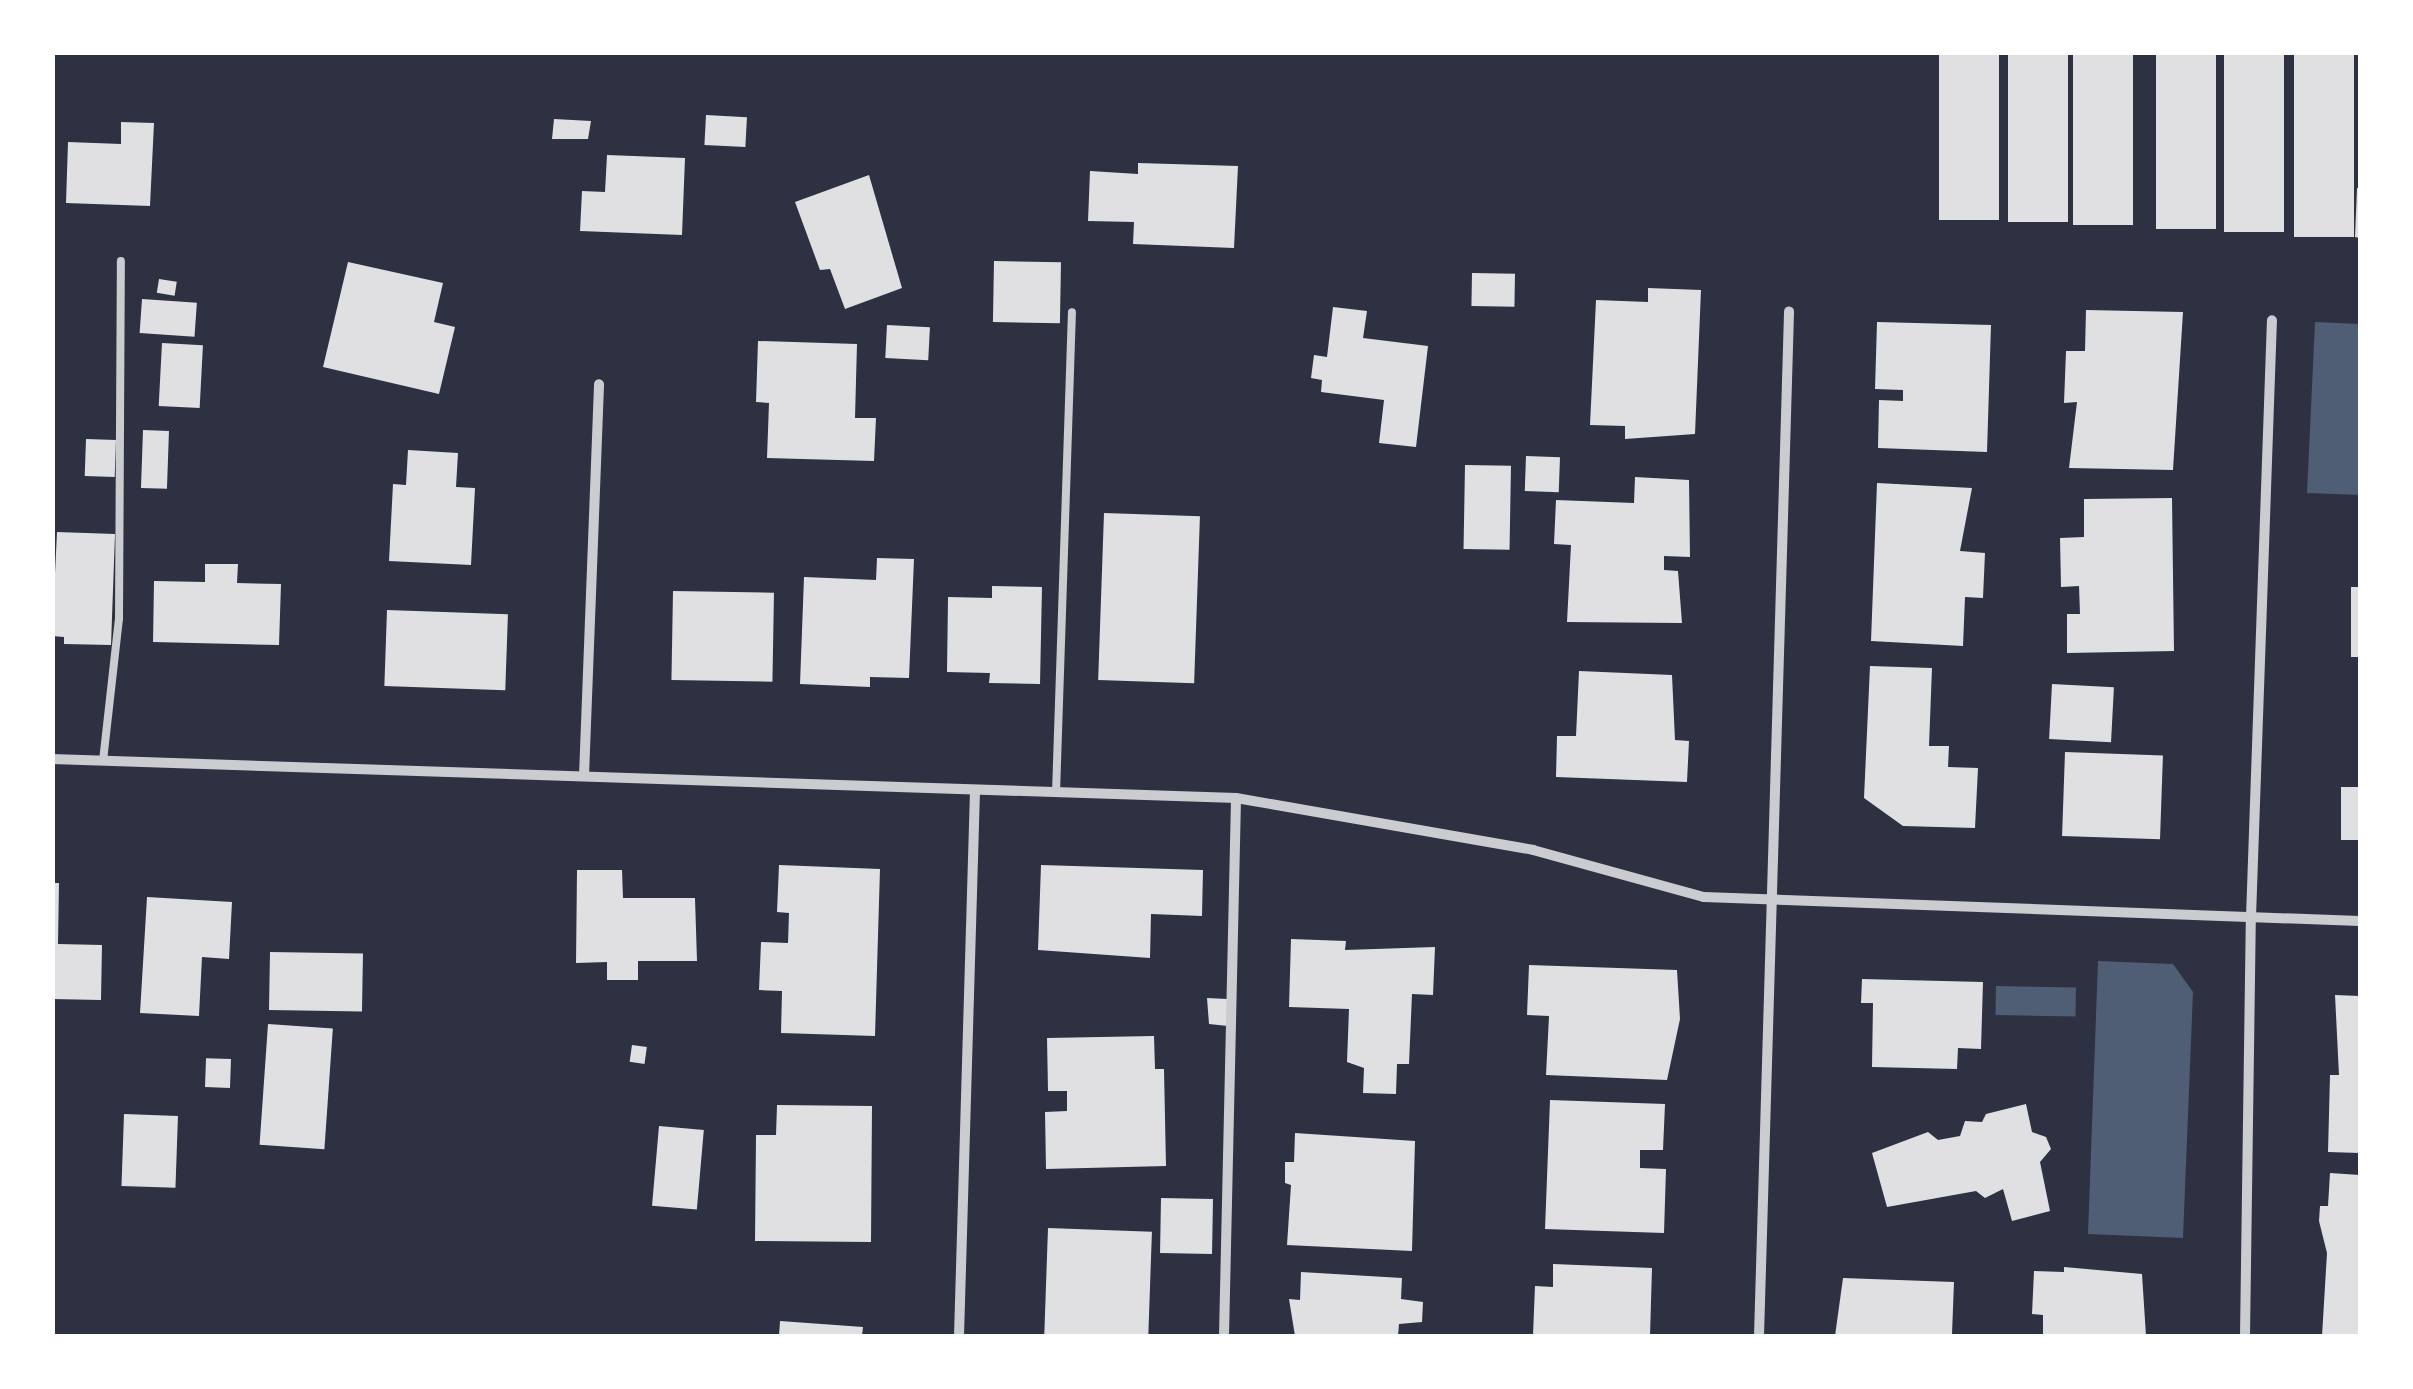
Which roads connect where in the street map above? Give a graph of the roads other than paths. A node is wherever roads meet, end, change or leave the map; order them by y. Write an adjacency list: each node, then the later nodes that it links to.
1 (121, 261): 7 (lane)
2 (1789, 311): 12 (street)
3 (1072, 312): 10 (lane)
4 (2272, 320): 13 (street)
5 (599, 384): 8 (street)
6 (52, 759): 7 (street)
7 (103, 761): 8 (street)
8 (584, 776): 9 (street)
9 (975, 791): 10 (street); 15 (street)
10 (1056, 793): 11 (street)
11 (1236, 798): 12 (street); 16 (street)
12 (1769, 900): 13 (street); 17 (street)
13 (2251, 917): 14 (street); 18 (street)
14 (2360, 920)
15 (959, 1336)
16 (1224, 1336)
17 (1759, 1336)
18 (2245, 1336)

